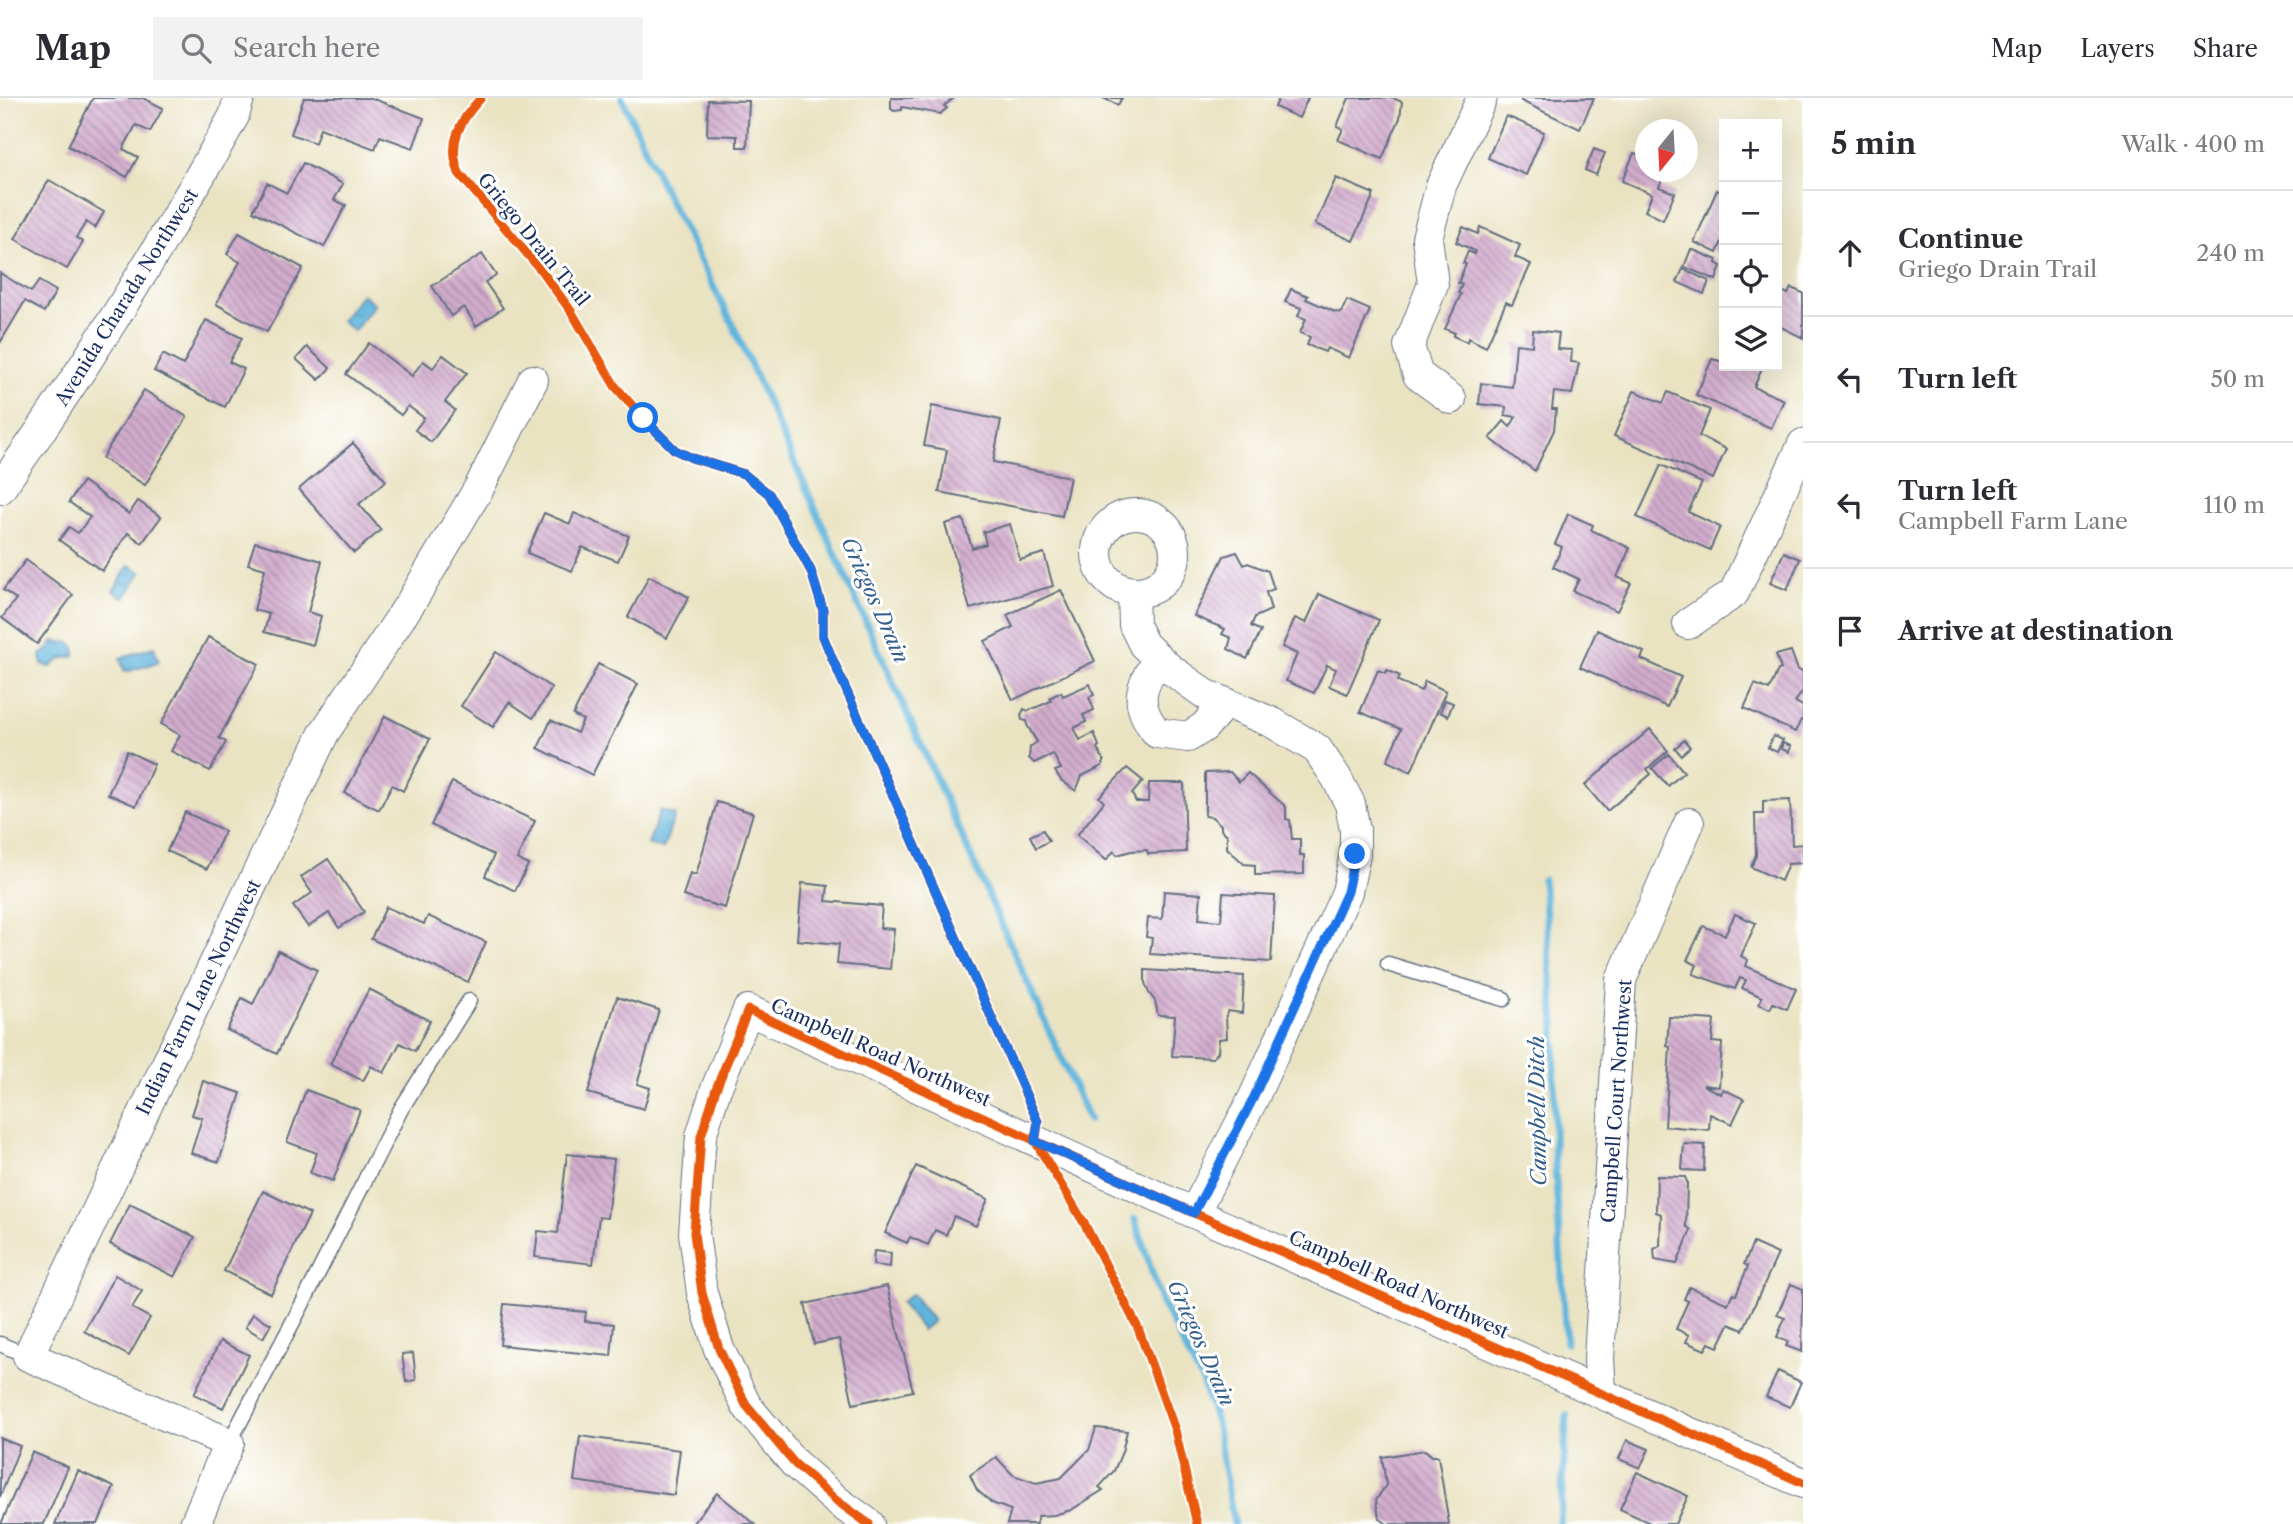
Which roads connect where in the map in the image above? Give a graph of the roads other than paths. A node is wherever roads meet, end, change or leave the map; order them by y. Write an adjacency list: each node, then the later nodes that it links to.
1 (239, 98): 6 (street, Avenida Charada Northwest)
2 (1482, 98): 4 (street)
3 (533, 380): 17 (street, Indian Farm Lane Northwest)
4 (1451, 399)
5 (1803, 444): 8 (street)
6 (0, 489)
7 (1133, 593): 9 (street)
8 (1688, 624)
9 (1158, 658): 10 (street); 10 (street)
10 (1224, 704): 15 (street)
11 (1689, 823): 18 (street, Campbell Court Northwest)
12 (1388, 964): 13 (lane)
13 (1504, 999)
14 (470, 1000): 19 (lane)
15 (1194, 1213): 18 (street, Campbell Road Northwest); 22 (street, Campbell Road Northwest)
16 (0, 1344): 17 (lane)
17 (28, 1356): 19 (street)
18 (1601, 1391): 20 (street, Campbell Road Northwest)
19 (229, 1443): 21 (street)
20 (1803, 1483)
21 (195, 1524)
22 (869, 1524)

